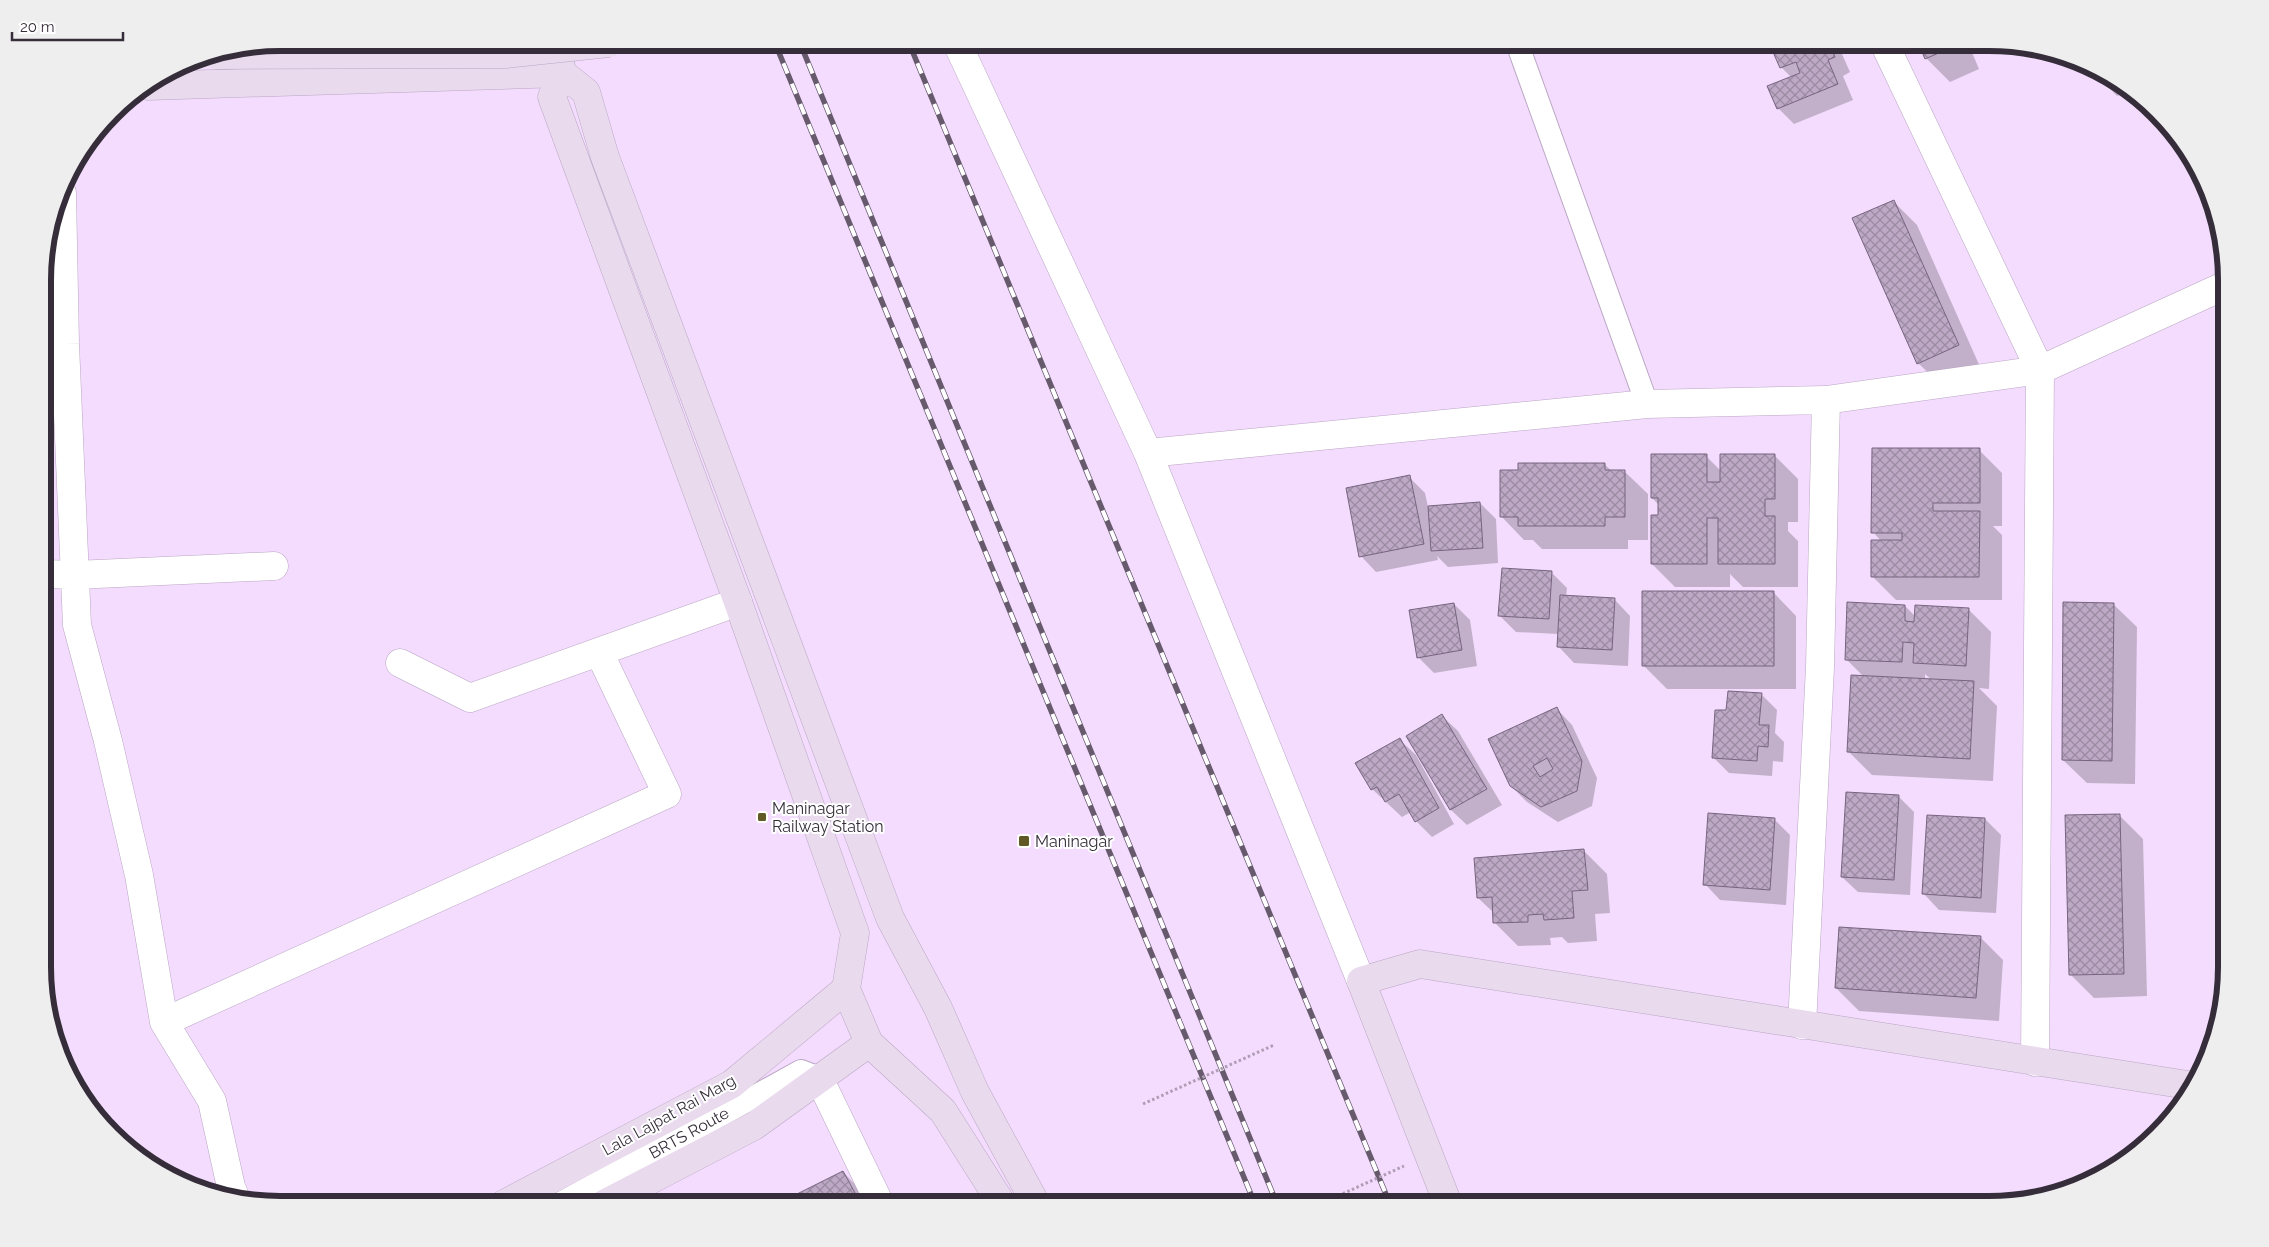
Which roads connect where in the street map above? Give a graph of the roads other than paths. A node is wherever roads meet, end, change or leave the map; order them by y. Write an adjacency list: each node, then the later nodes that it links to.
1 (532, 51): 6 (street, bridge)
2 (558, 51): 7 (street)
3 (962, 51): 14 (street)
4 (1520, 51): 13 (lane)
5 (1888, 51): 11 (street)
6 (240, 55)
7 (562, 73): 8 (street); 18 (street); 21 (street)
8 (160, 86)
9 (62, 209): 17 (street)
10 (2218, 289): 11 (street)
11 (2040, 370): 12 (street); 28 (street)
12 (1826, 400): 13 (street); 26 (street)
13 (1647, 404): 14 (street)
14 (1148, 453): 23 (street)
15 (274, 566): 17 (street)
16 (51, 574): 17 (street)
17 (75, 575): 25 (street)
18 (738, 602): 19 (street); 22 (street)
19 (599, 652): 20 (street); 25 (street)
20 (400, 663)
21 (890, 918): 22 (street); 31 (street)
22 (856, 933): 24 (street)
23 (1361, 981): 26 (street); 40 (street)
24 (846, 989): 27 (street); 34 (street, Lala Lajpat Rai Marg)
25 (164, 1022): 33 (street)
26 (1802, 1025): 28 (street)
27 (869, 1043): 29 (street); 32 (street)
28 (2035, 1062): 30 (street)
29 (819, 1078): 35 (lane, BRTS Route); 36 (street); 37 (street)
30 (2185, 1085)
31 (975, 1092): 32 (street); 39 (street)
32 (943, 1111): 38 (street)
33 (232, 1190)
34 (519, 1196)
35 (574, 1196)
36 (619, 1196)
37 (876, 1196)
38 (997, 1196)
39 (1032, 1196)
40 (1445, 1196)

